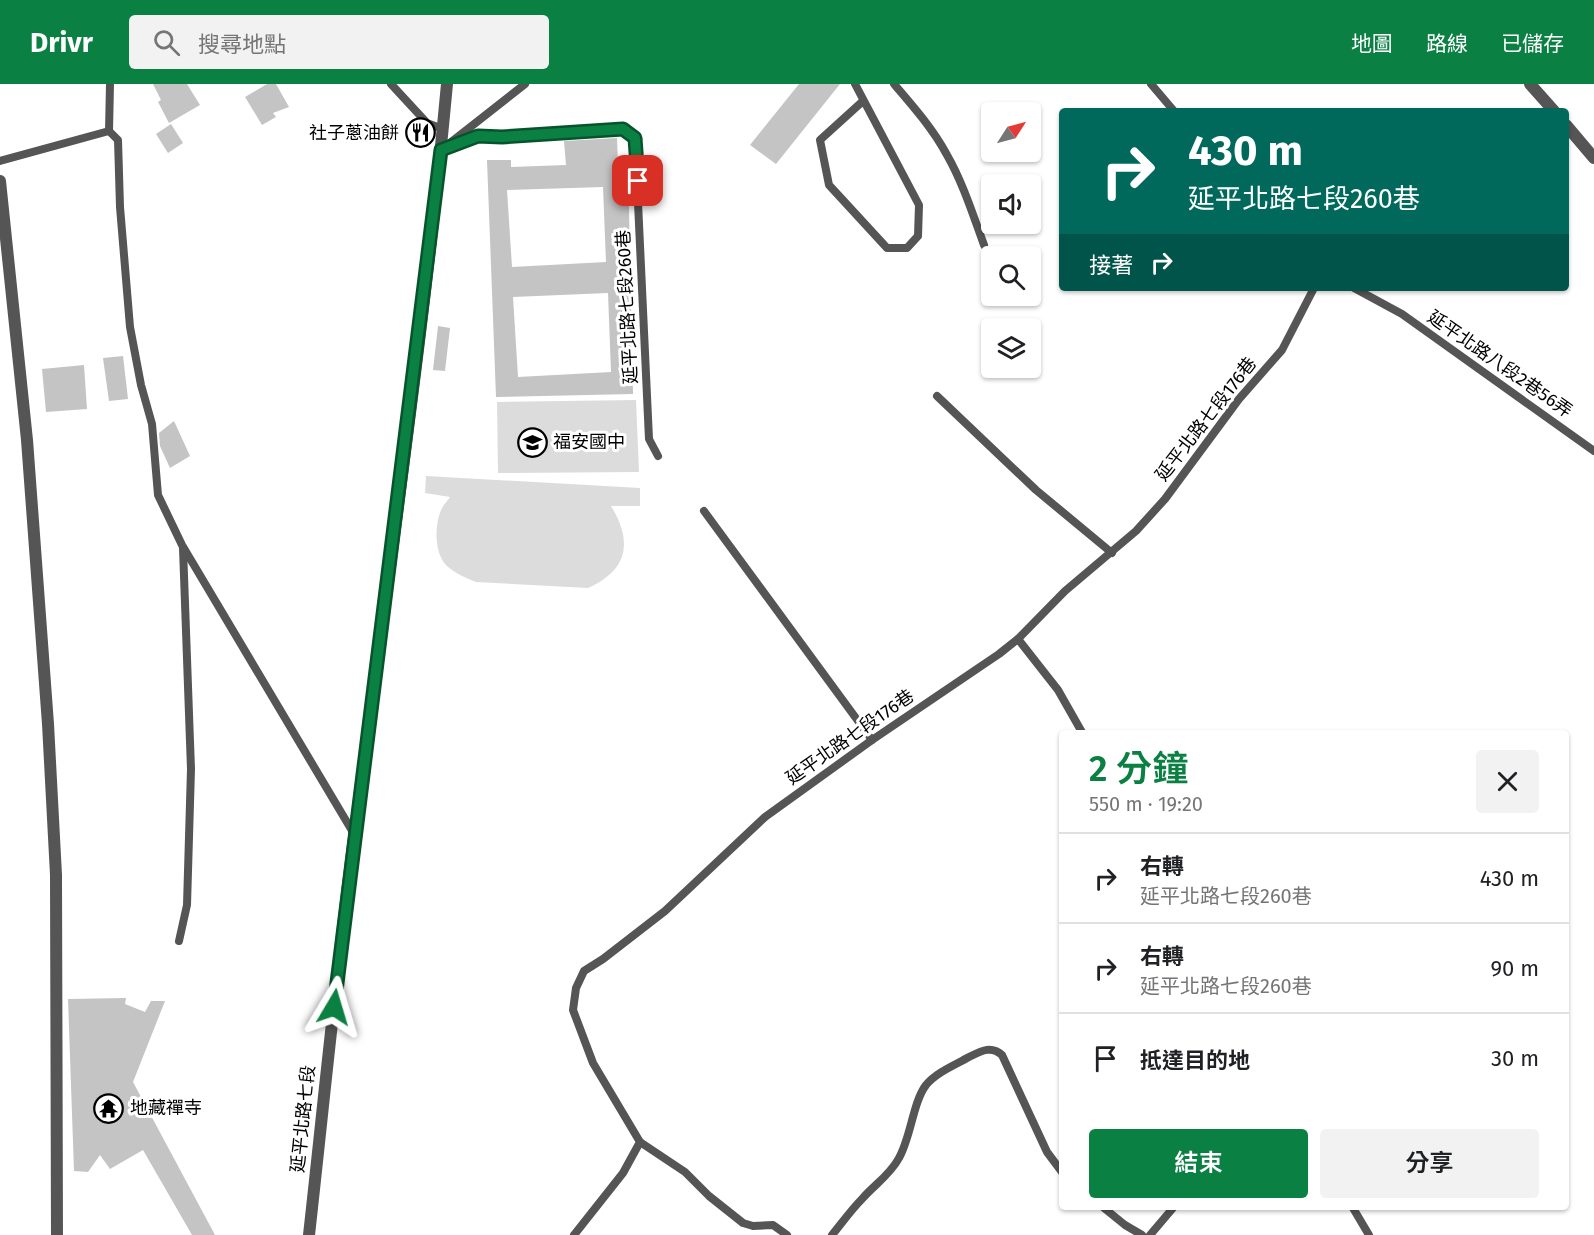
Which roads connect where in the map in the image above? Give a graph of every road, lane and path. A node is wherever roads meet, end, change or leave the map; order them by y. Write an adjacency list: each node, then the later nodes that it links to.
1 (110, 84): 14 (lane)
2 (391, 84): 12 (lane)
3 (447, 84): 12 (street, 延平北路七段)
4 (525, 84): 15 (lane)
5 (855, 84): 9 (lane)
6 (894, 84): 19 (lane)
7 (1151, 84): 10 (lane)
8 (1530, 84): 11 (street)
9 (863, 101): 9 (lane)
10 (1171, 108)
11 (1551, 108)
12 (443, 129): 15 (street, 延平北路七段)
13 (1569, 129): 16 (street)
14 (109, 131): 17 (lane); 26 (lane)
15 (441, 150): 24 (lane, 延平北路七段260巷); 31 (street, 延平北路七段)
16 (1594, 158)
17 (0, 161)
18 (0, 181): 38 (street)
19 (984, 245)
20 (1312, 291): 27 (lane, 延平北路七段176巷)
21 (1360, 291): 23 (lane, 延平北路八段2巷56弄)
22 (937, 396): 27 (lane)
23 (1594, 451)
24 (658, 456)
25 (704, 511): 30 (lane)
26 (182, 545): 31 (lane); 32 (lane)
27 (1112, 553): 28 (lane, 延平北路七段176巷)
28 (1018, 639): 29 (lane); 30 (lane, 延平北路七段176巷)
29 (1081, 730)
30 (873, 740): 33 (lane, 延平北路七段176巷)
31 (354, 834): 39 (street, 延平北路七段)
32 (179, 941)
33 (640, 1142): 40 (lane); 41 (lane)
34 (1059, 1168): 42 (lane)
35 (1106, 1210): 43 (lane)
36 (1171, 1210): 44 (lane)
37 (1354, 1210): 45 (lane)
38 (57, 1235)
39 (309, 1235)
40 (574, 1235)
41 (787, 1235)
42 (832, 1235)
43 (1142, 1235)
44 (1150, 1235)
45 (1370, 1235)

